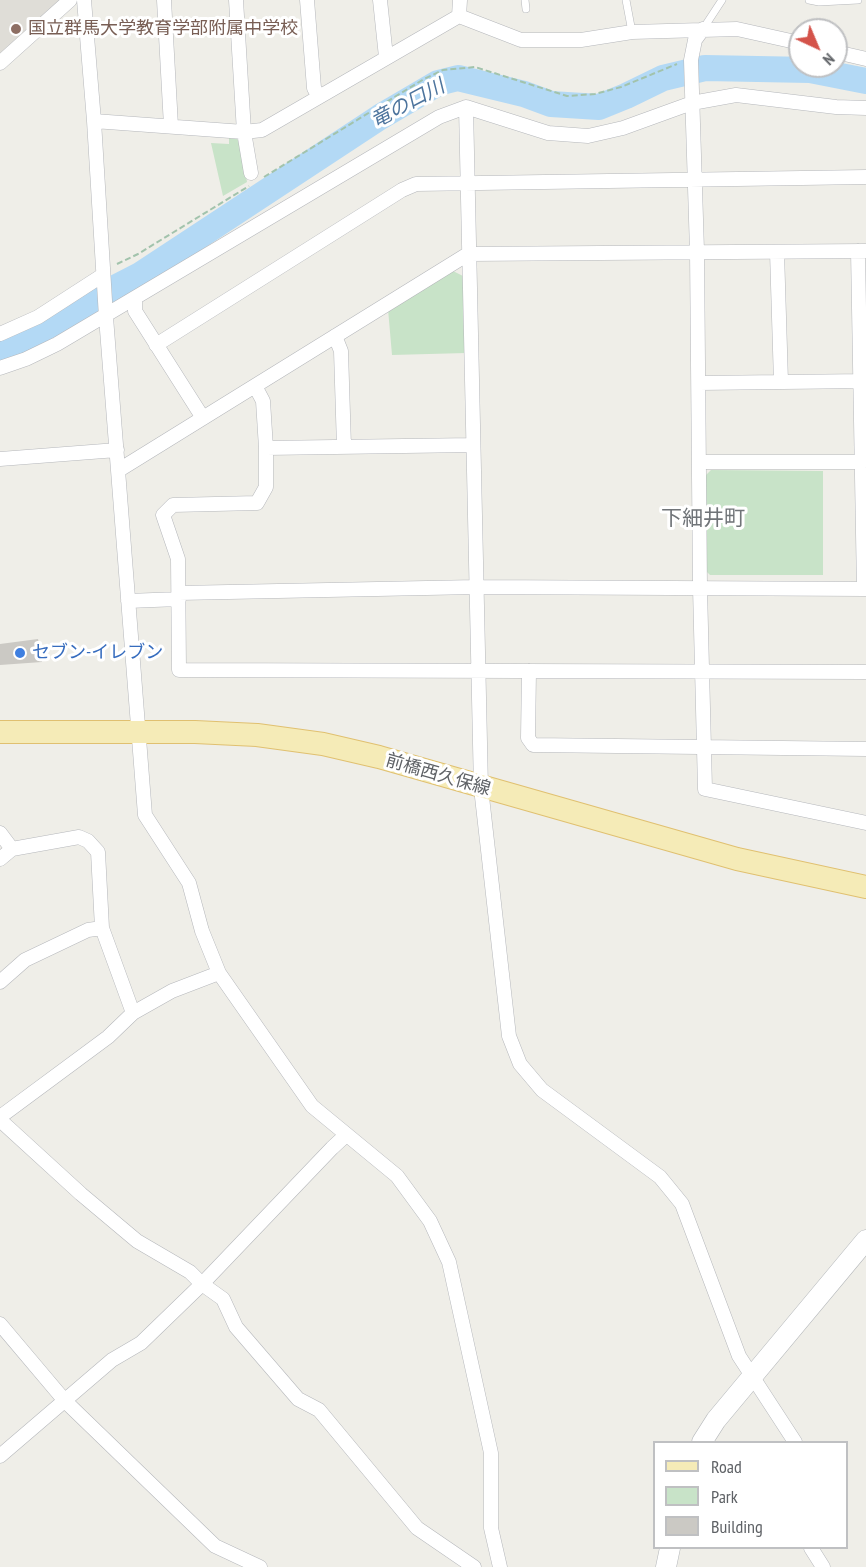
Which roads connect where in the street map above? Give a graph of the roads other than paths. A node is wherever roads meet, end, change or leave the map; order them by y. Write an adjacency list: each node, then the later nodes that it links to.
1 (70, 0): 21 (street)
2 (84, 0): 26 (street)
3 (164, 0): 27 (street)
4 (236, 0): 28 (street)
5 (307, 0): 22 (street)
6 (380, 0): 19 (street)
7 (460, 0): 14 (street)
8 (525, 0): 13 (lane)
9 (626, 0): 16 (lane)
10 (722, 0): 15 (lane)
11 (809, 0): 12 (lane)
12 (858, 0)
13 (526, 9)
14 (459, 16): 16 (street); 19 (street)
15 (704, 29): 16 (street); 17 (street); 23 (street)
16 (632, 32)
17 (788, 41)
18 (848, 55): 20 (street)
19 (387, 57): 22 (street)
20 (866, 59)
21 (0, 63)
22 (319, 98): 28 (street)
23 (693, 99): 24 (street); 25 (street); 31 (street)
24 (466, 107): 32 (street); 38 (street)
25 (866, 108)
26 (94, 121): 27 (street); 37 (street)
27 (171, 126): 28 (street)
28 (244, 132): 29 (street)
29 (250, 173)
30 (866, 177): 31 (street)
31 (695, 179): 32 (street); 33 (street)
32 (467, 183): 36 (street); 42 (street)
33 (698, 251): 35 (street); 36 (street); 46 (street)
34 (862, 251): 35 (street); 44 (street)
35 (777, 252): 45 (street)
36 (468, 254): 41 (street); 49 (street)
37 (103, 278): 39 (street); 40 (street)
38 (135, 299): 39 (street); 42 (street)
39 (105, 314): 43 (street); 52 (street)
40 (0, 334)
41 (335, 336): 47 (street); 50 (street)
42 (156, 345): 48 (street)
43 (0, 368)
44 (863, 381): 45 (street); 55 (street)
45 (781, 382): 46 (street)
46 (699, 383): 54 (street)
47 (255, 386): 48 (street); 51 (street)
48 (203, 418): 56 (street)
49 (473, 446): 50 (street); 57 (street)
50 (344, 447): 51 (street)
51 (267, 448): 60 (street)
52 (117, 450): 53 (street); 56 (street)
53 (0, 459)
54 (699, 462): 55 (street); 58 (street)
55 (862, 462): 59 (street)
56 (119, 470): 61 (street)
57 (476, 586): 58 (street); 60 (street); 62 (street)
58 (700, 588): 59 (street); 64 (street)
59 (865, 589)
60 (179, 596): 61 (street); 62 (street)
61 (128, 601): 66 (street)
62 (478, 670): 63 (street); 70 (street)
63 (529, 671): 64 (street); 68 (street)
64 (702, 671): 65 (street); 68 (street)
65 (866, 672)
66 (138, 731): 67 (main road, 前橋西久保線); 70 (main road, 前橋西久保線); 77 (street)
67 (0, 732)
68 (704, 747): 69 (street); 71 (street)
69 (866, 749)
70 (481, 788): 75 (main road, 前橋西久保線); 85 (street)
71 (866, 823)
72 (0, 832): 73 (street)
73 (12, 849): 74 (street); 76 (street)
74 (0, 859)
75 (866, 887)
76 (102, 928): 78 (street); 79 (street)
77 (219, 973): 79 (street); 81 (street)
78 (0, 982)
79 (133, 1012): 80 (street)
80 (0, 1118): 83 (street)
81 (346, 1135): 83 (street); 94 (street)
82 (866, 1240): 85 (street)
83 (202, 1284): 86 (street); 93 (street)
84 (0, 1324): 86 (street)
85 (752, 1378): 87 (street); 88 (street)
86 (65, 1401): 89 (street); 92 (street)
87 (703, 1441)
88 (794, 1441)
89 (0, 1456)
90 (670, 1549): 95 (street)
91 (813, 1549): 96 (street)
92 (260, 1567)
93 (474, 1567)
94 (500, 1567)
95 (666, 1567)
96 (824, 1567)

